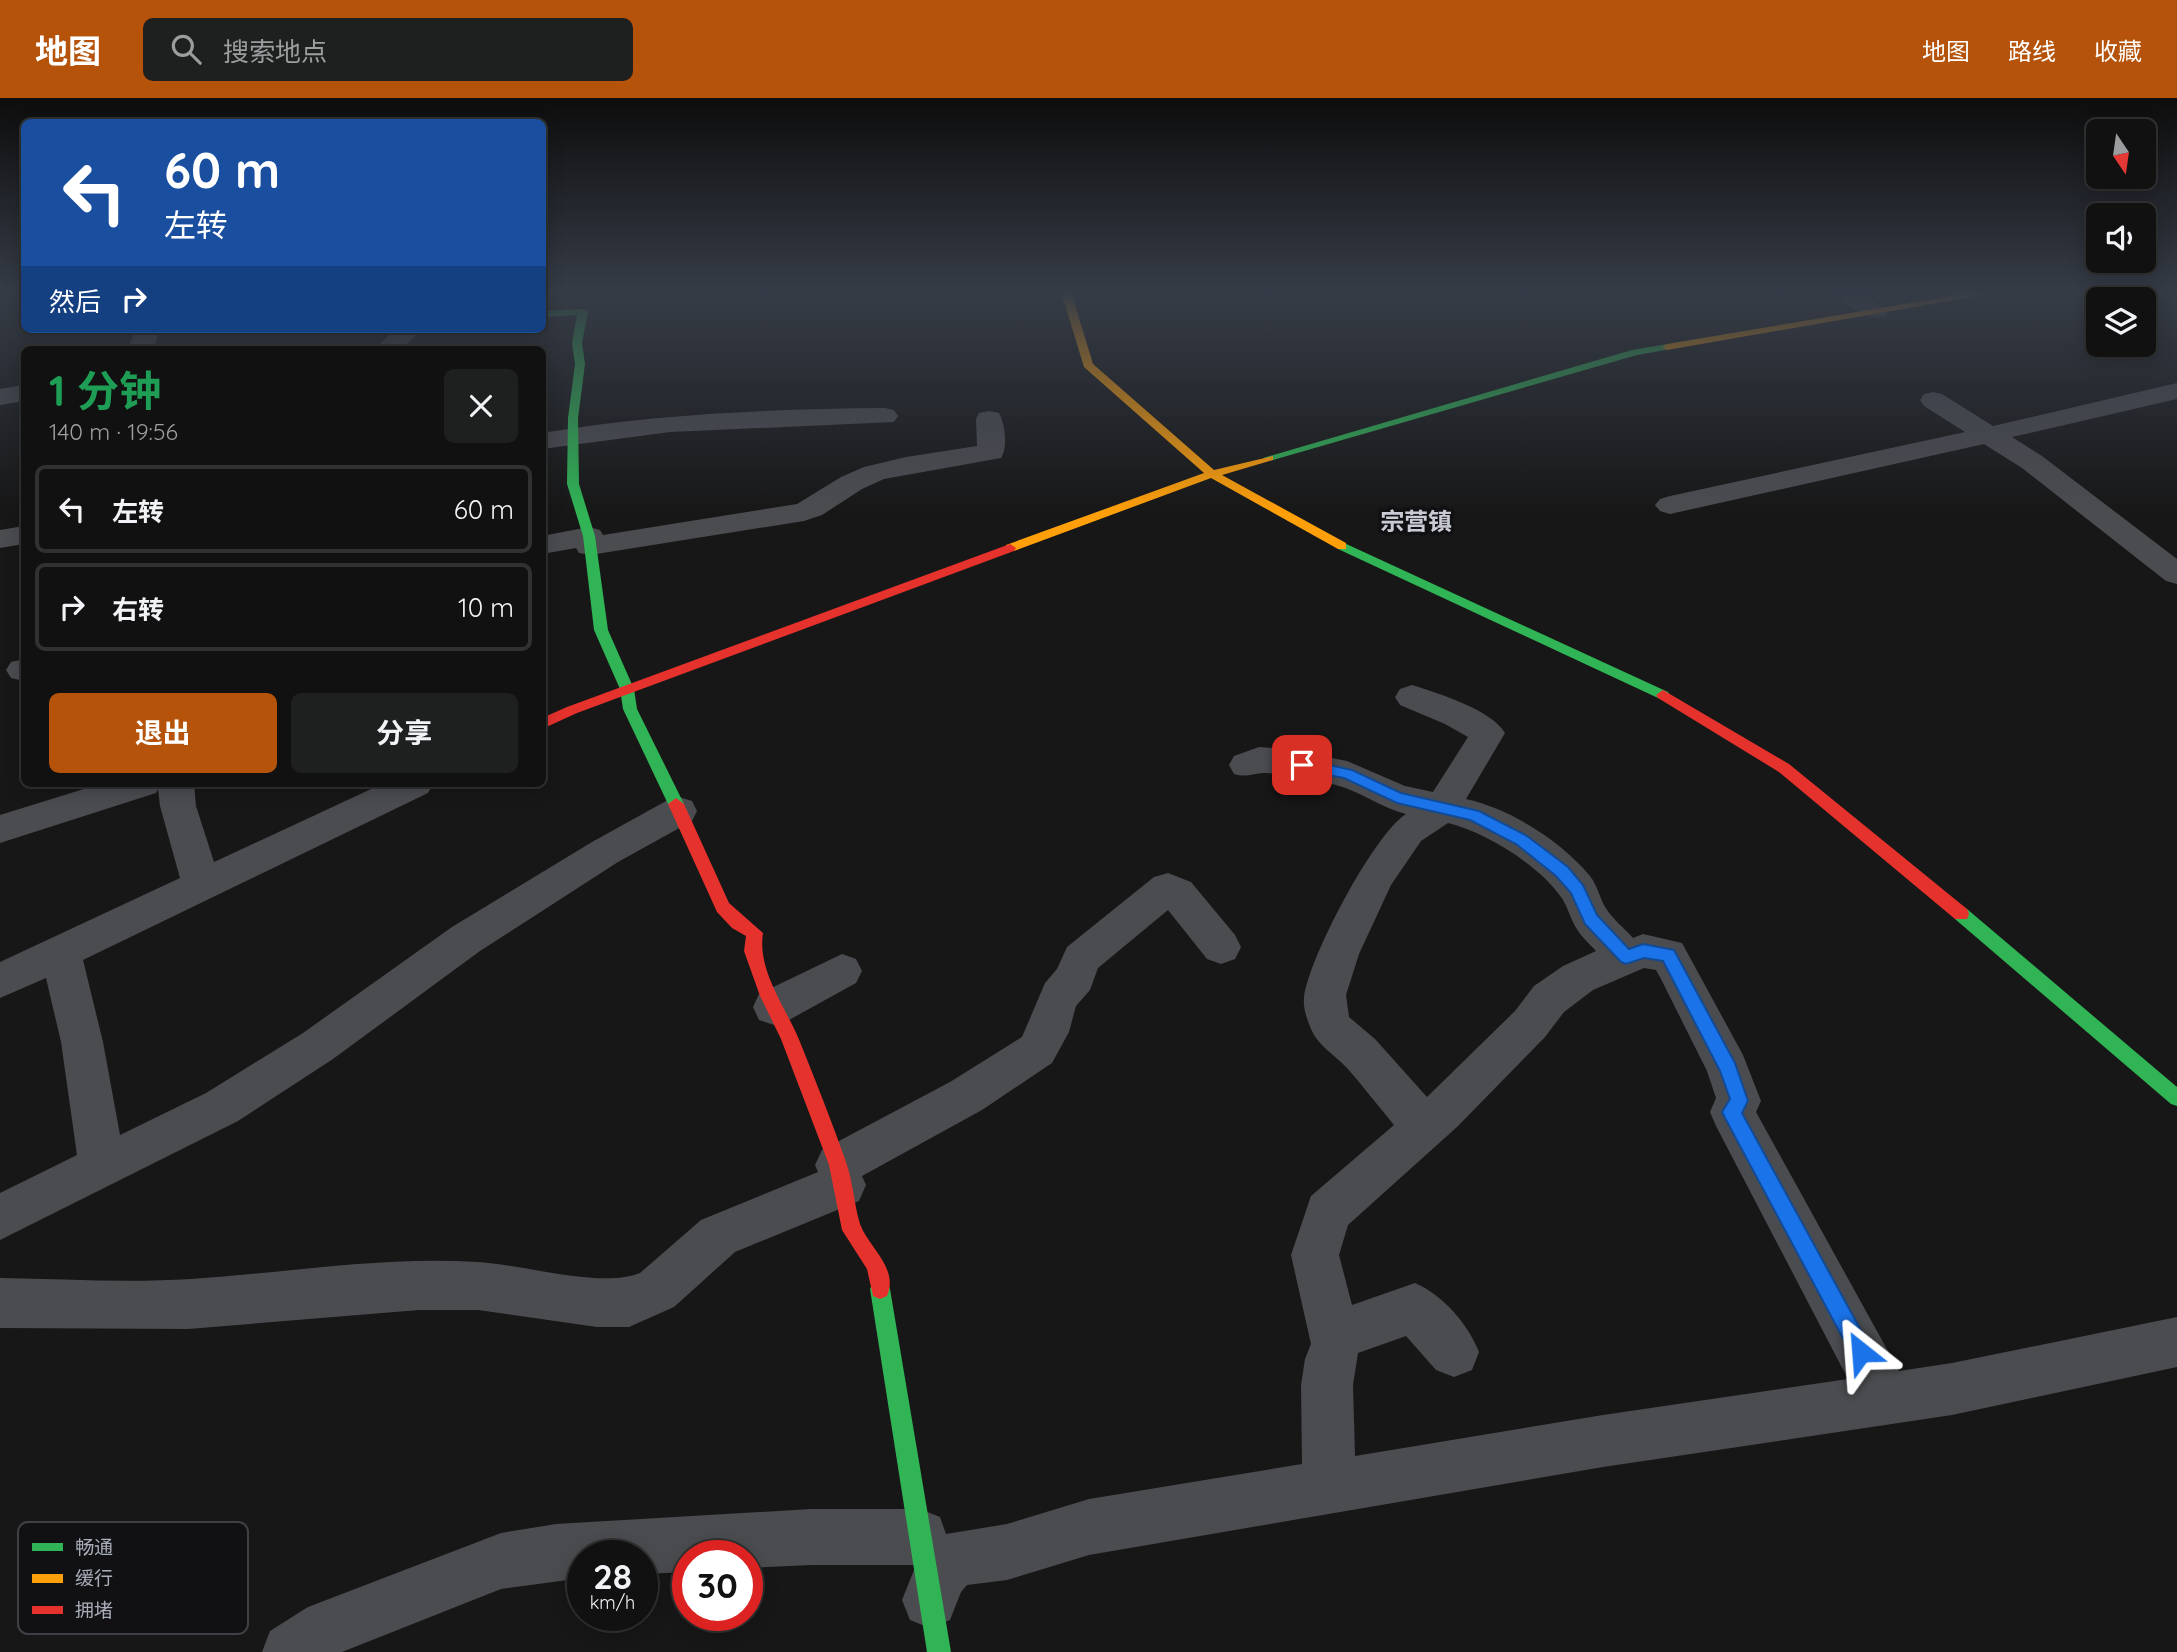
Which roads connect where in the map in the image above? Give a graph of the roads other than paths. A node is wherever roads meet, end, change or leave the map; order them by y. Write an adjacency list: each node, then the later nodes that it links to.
1 (580, 368): 11 (street)
2 (1091, 368): 13 (street)
3 (1582, 368): 13 (street)
4 (2177, 391): 10 (street)
5 (21, 394): 6 (street)
6 (0, 397)
7 (1933, 400): 10 (street)
8 (885, 416): 11 (street)
9 (989, 419): 17 (street)
10 (1987, 433): 14 (street); 19 (street)
11 (573, 435): 12 (street); 17 (street)
12 (546, 440)
13 (1212, 474): 20 (street); 37 (street)
14 (1670, 505)
15 (21, 536): 16 (street)
16 (0, 539)
17 (590, 541): 18 (street); 20 (street)
18 (546, 545)
19 (2177, 574)
20 (627, 690): 22 (street); 28 (street)
21 (1412, 697): 27 (street)
22 (546, 722)
23 (1247, 765): 27 (street)
24 (133, 787): 29 (street)
25 (176, 787): 30 (street)
26 (409, 787): 30 (street)
27 (1442, 808): 33 (street); 38 (street)
28 (679, 811): 36 (street); 39 (street)
29 (0, 829)
30 (201, 885): 32 (street)
31 (1221, 947): 40 (street)
32 (61, 952): 35 (street); 39 (street)
33 (1626, 957): 38 (street); 46 (street)
34 (842, 971): 36 (street)
35 (0, 981)
36 (774, 1007): 40 (street)
37 (2177, 1098)
38 (1424, 1127): 43 (street)
39 (102, 1166): 41 (street)
40 (840, 1175): 42 (street); 48 (street)
41 (0, 1217)
42 (0, 1303)
43 (1336, 1336): 45 (street); 47 (street)
44 (2177, 1342): 46 (street)
45 (1454, 1352)
46 (1885, 1398): 47 (street)
47 (1329, 1486): 49 (street)
48 (920, 1537): 49 (street); 50 (street)
49 (930, 1600): 51 (street)
50 (291, 1652)
51 (939, 1652)

